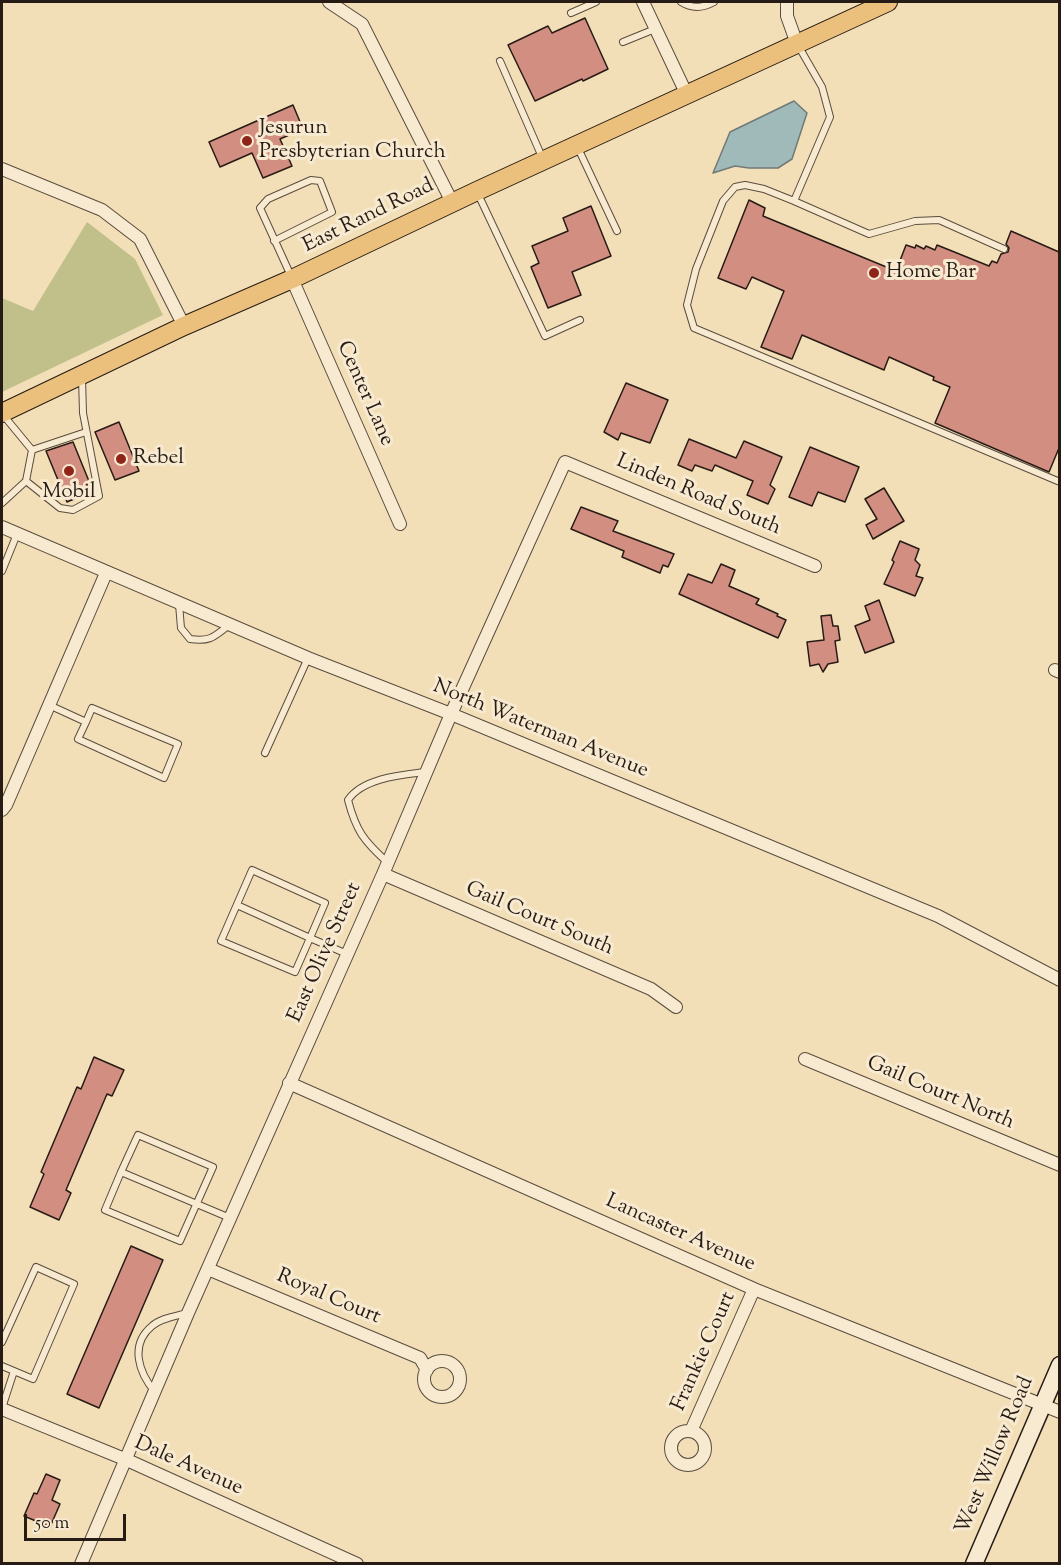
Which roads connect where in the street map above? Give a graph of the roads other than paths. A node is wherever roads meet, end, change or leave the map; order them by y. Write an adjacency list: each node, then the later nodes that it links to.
1 (329, 2): 19 (street)
2 (596, 2): 8 (lane)
3 (643, 2): 9 (street)
4 (681, 2): 5 (lane)
5 (714, 2)
6 (788, 2): 11 (street)
7 (888, 2): 11 (main road, East Rand Road)
8 (571, 13)
9 (655, 29): 10 (lane); 13 (street)
10 (623, 42)
11 (797, 44): 13 (main road, East Rand Road); 18 (lane)
12 (500, 61): 15 (lane)
13 (687, 95): 14 (main road, East Rand Road)
14 (576, 145): 15 (main road, East Rand Road); 20 (lane)
15 (543, 161): 17 (main road, East Rand Road)
16 (2, 169): 25 (street)
17 (477, 191): 19 (main road, East Rand Road); 24 (lane)
18 (794, 201): 22 (lane); 32 (lane)
19 (452, 202): 23 (main road, East Rand Road)
20 (616, 231)
21 (274, 241): 21 (lane); 23 (lane)
22 (1004, 249)
23 (292, 279): 25 (main road, East Rand Road); 34 (street, Center Lane)
24 (580, 320)
25 (184, 326): 26 (main road, East Rand Road)
26 (82, 375): 27 (main road, East Rand Road); 28 (lane)
27 (2, 413): 29 (lane)
28 (86, 432): 29 (lane); 31 (lane)
29 (32, 450): 31 (lane)
30 (565, 462): 37 (street, Linden Road South); 44 (street, East Olive Street)
31 (27, 481): 33 (lane)
32 (1059, 482)
33 (2, 503)
34 (400, 524)
35 (2, 527): 36 (street, North Waterman Avenue)
36 (17, 534): 38 (lane); 39 (street, North Waterman Avenue)
37 (815, 566)
38 (2, 571)
39 (106, 573): 40 (street, North Waterman Avenue); 43 (street)
40 (179, 604): 41 (street, North Waterman Avenue); 41 (lane)
41 (229, 625): 42 (street, North Waterman Avenue)
42 (308, 658): 44 (street, North Waterman Avenue); 46 (lane)
43 (49, 705): 45 (lane); 48 (street)
44 (451, 714): 47 (street, East Olive Street); 53 (street, North Waterman Avenue)
45 (86, 722): 45 (lane)
46 (265, 753)
47 (426, 772): 49 (street, East Olive Street); 49 (lane)
48 (2, 810)
49 (385, 868): 52 (street, East Olive Street); 54 (street, Gail Court South)
50 (237, 905): 51 (lane); 51 (lane); 51 (lane)
51 (310, 938): 52 (lane)
52 (347, 954): 56 (street, East Olive Street)
53 (1059, 980)
54 (676, 1007)
55 (805, 1059): 57 (street, Gail Court North)
56 (289, 1083): 60 (street, East Olive Street); 62 (street, Lancaster Avenue)
57 (1059, 1166)
58 (121, 1172): 59 (lane); 59 (lane); 59 (lane)
59 (197, 1204): 60 (lane)
60 (230, 1218): 61 (street, East Olive Street)
61 (208, 1269): 63 (street, East Olive Street); 67 (street, Royal Court)
62 (754, 1288): 70 (street, Lancaster Avenue); 73 (street, Frankie Court)
63 (188, 1313): 69 (street, East Olive Street); 69 (lane)
64 (2, 1342): 68 (lane)
65 (1059, 1365): 70 (street, West Willow Road)
66 (2, 1366): 68 (lane)
67 (427, 1370)
68 (14, 1371): 71 (lane)
69 (155, 1393): 74 (street, East Olive Street)
70 (1042, 1405): 72 (street, Lancaster Avenue); 77 (street, West Willow Road)
71 (2, 1408): 74 (street, Dale Avenue)
72 (1059, 1412)
73 (691, 1431)
74 (127, 1460): 75 (street, East Olive Street); 76 (street, Dale Avenue)
75 (81, 1563)
76 (357, 1563)
77 (974, 1563)

